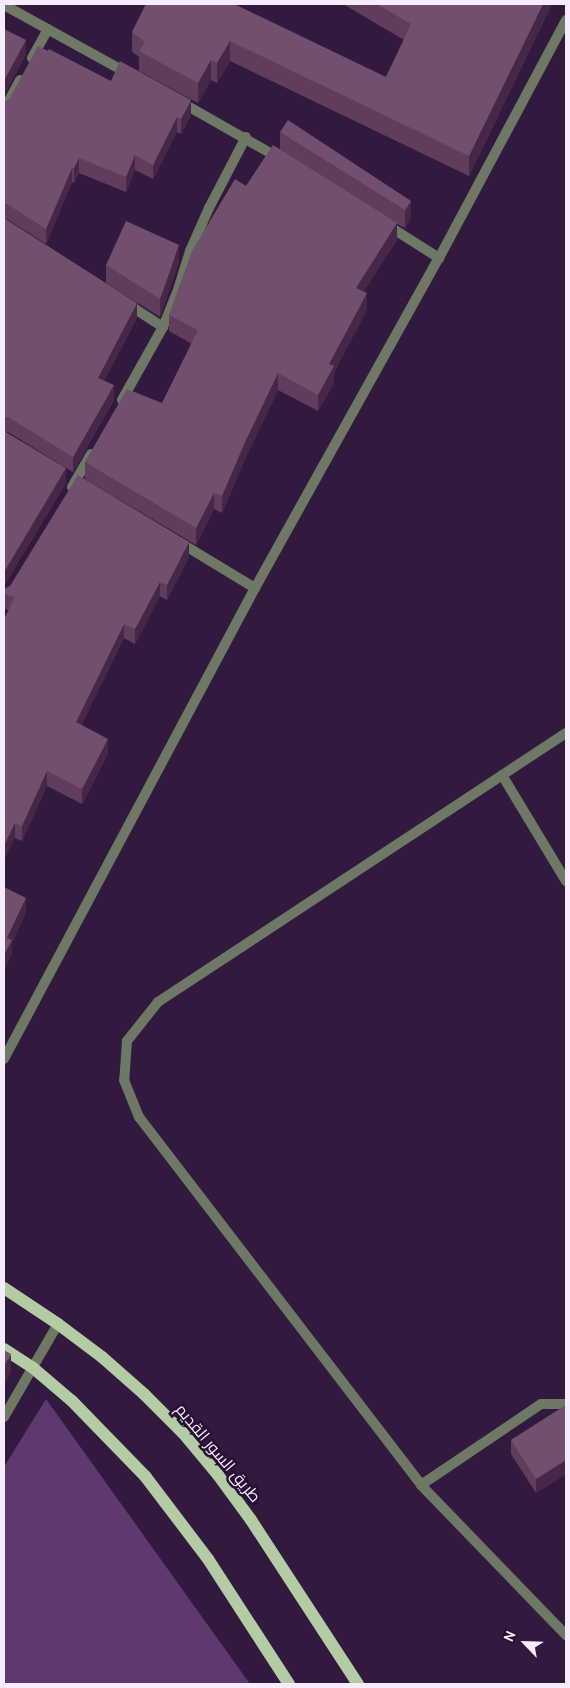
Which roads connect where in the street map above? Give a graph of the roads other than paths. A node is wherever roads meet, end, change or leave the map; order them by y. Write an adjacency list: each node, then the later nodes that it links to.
1 (4, 5): 3 (street)
2 (566, 20): 10 (street)
3 (48, 29): 4 (street); 6 (street)
4 (143, 81)
5 (168, 95): 7 (street)
6 (4, 110)
7 (246, 138): 8 (street); 12 (street)
8 (288, 164)
9 (380, 221): 10 (street)
10 (439, 258): 17 (street)
11 (116, 296): 12 (street)
12 (163, 327): 13 (street)
13 (114, 413)
14 (95, 447): 15 (street)
15 (66, 498)
16 (170, 537): 17 (street)
17 (255, 588): 21 (street)
18 (566, 733): 19 (street)
19 (502, 775): 20 (street); 28 (street)
20 (566, 881)
21 (4, 1058)
22 (4, 1288): 23 (main road, طريق السور القديم)
23 (58, 1324): 25 (street); 31 (main road, طريق السور القديم)
24 (4, 1348): 25 (main road)
25 (32, 1367): 27 (street); 30 (main road)
26 (566, 1404): 28 (street)
27 (4, 1417)
28 (420, 1485): 29 (street)
29 (566, 1636)
30 (289, 1684)
31 (358, 1684)

